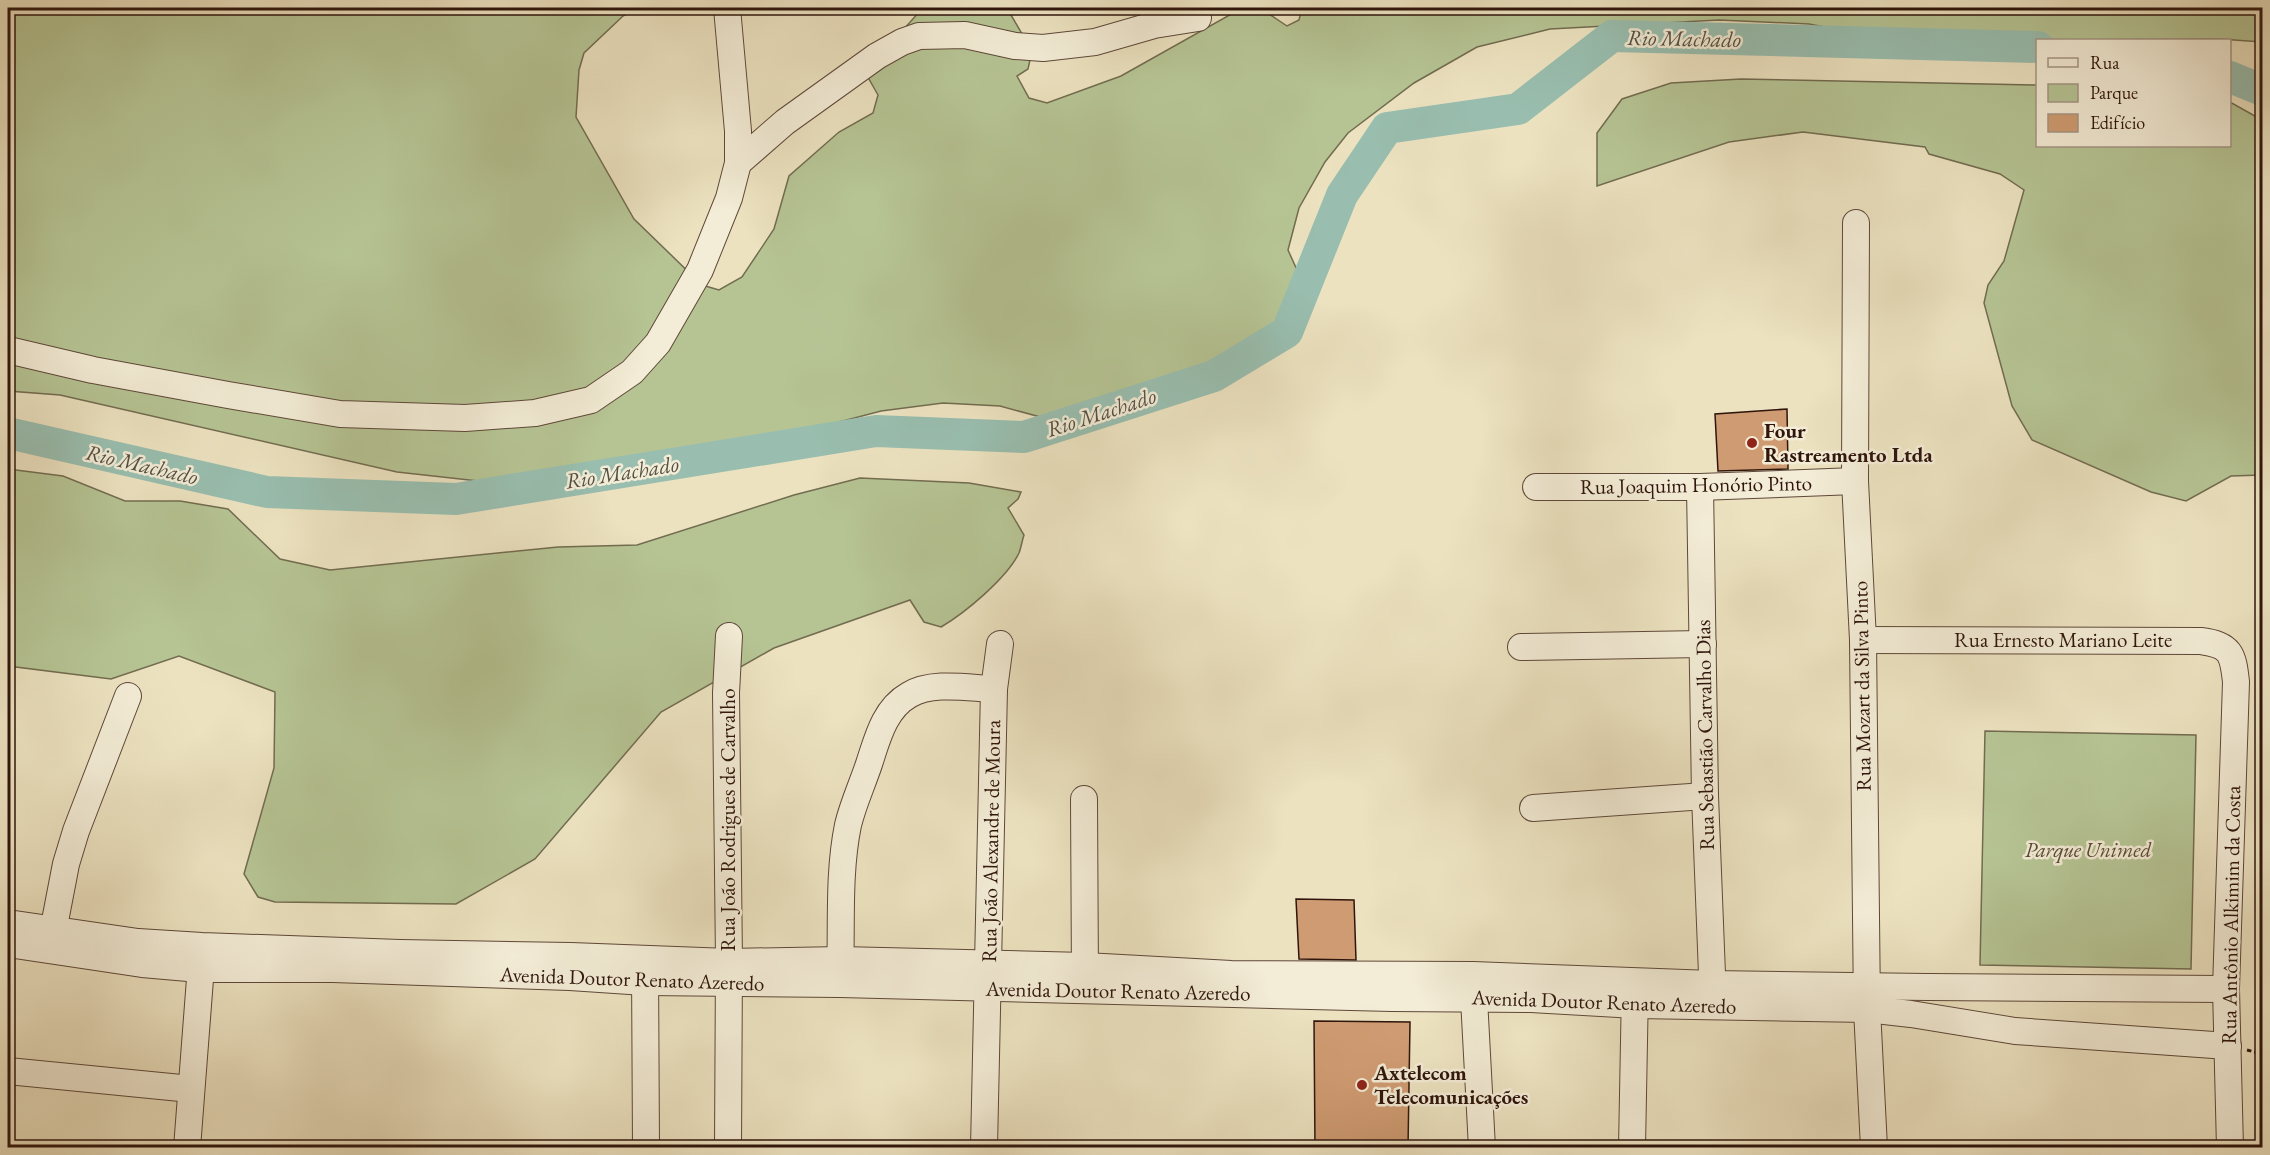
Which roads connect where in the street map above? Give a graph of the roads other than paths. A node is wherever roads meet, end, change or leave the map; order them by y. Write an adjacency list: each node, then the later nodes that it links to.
1 (727, 8): 3 (street)
2 (1198, 18): 3 (street)
3 (738, 163): 5 (street)
4 (1856, 224): 6 (street, Rua Mozart da Silva Pinto)
5 (8, 350)
6 (1855, 481): 8 (street, Rua Joaquim Honório Pinto); 10 (street, Rua Mozart da Silva Pinto)
7 (1536, 487): 8 (street, Rua Joaquim Honório Pinto)
8 (1700, 487): 12 (street, Rua Sebastião Carvalho Dias)
9 (729, 636): 25 (street, Rua João Rodrigues de Carvalho)
10 (1863, 640): 14 (street, Rua Ernesto Mariano Leite); 34 (street, Rua Mozart da Silva Pinto)
11 (1000, 644): 15 (street, Rua João Alexandre de Moura)
12 (1703, 644): 13 (street); 17 (street, Rua Sebastião Carvalho Dias)
13 (1521, 648)
14 (2236, 682): 31 (street, Rua Antônio Alkimim da Costa)
15 (994, 689): 26 (street); 27 (street, Rua João Alexandre de Moura)
16 (128, 696): 21 (street)
17 (1705, 796): 19 (street); 33 (street, Rua Sebastião Carvalho Dias)
18 (1084, 799): 28 (street)
19 (1533, 808)
20 (8, 923): 21 (street, Avenida Doutor Renato Azeredo)
21 (51, 941): 22 (street, Avenida Doutor Renato Azeredo); 23 (street, Avenida Doutor Renato Azeredo)
22 (8, 944)
23 (201, 957): 24 (street, Avenida Doutor Renato Azeredo); 38 (street)
24 (645, 970): 25 (street, Avenida Doutor Renato Azeredo); 40 (street)
25 (729, 972): 26 (street, Avenida Doutor Renato Azeredo); 41 (street, Rua João Rodrigues de Carvalho)
26 (840, 972): 27 (street, Avenida Doutor Renato Azeredo)
27 (988, 976): 28 (street, Avenida Doutor Renato Azeredo); 42 (street, Rua João Alexandre de Moura)
28 (1085, 978): 29 (street, Avenida Doutor Renato Azeredo)
29 (1473, 986): 32 (street, Avenida Doutor Renato Azeredo); 43 (street)
30 (1927, 987): 31 (street, Avenida Doutor Renato Azeredo); 34 (street, Avenida Doutor Renato Azeredo); 35 (street)
31 (2226, 989): 36 (street, Rua Antônio Alkimim da Costa)
32 (1636, 993): 33 (street, Avenida Doutor Renato Azeredo); 44 (street)
33 (1712, 994): 34 (street, Avenida Doutor Renato Azeredo)
34 (1867, 997): 35 (street, Avenida Doutor Renato Azeredo); 45 (street, Rua Mozart da Silva Pinto)
35 (1927, 1018): 36 (street, Avenida Doutor Renato Azeredo)
36 (2228, 1046): 46 (street, Rua Antônio Alkimim da Costa)
37 (8, 1071): 38 (street)
38 (191, 1089): 39 (street)
39 (187, 1148)
40 (646, 1148)
41 (728, 1148)
42 (984, 1148)
43 (1482, 1148)
44 (1632, 1148)
45 (1874, 1148)
46 (2230, 1148)

